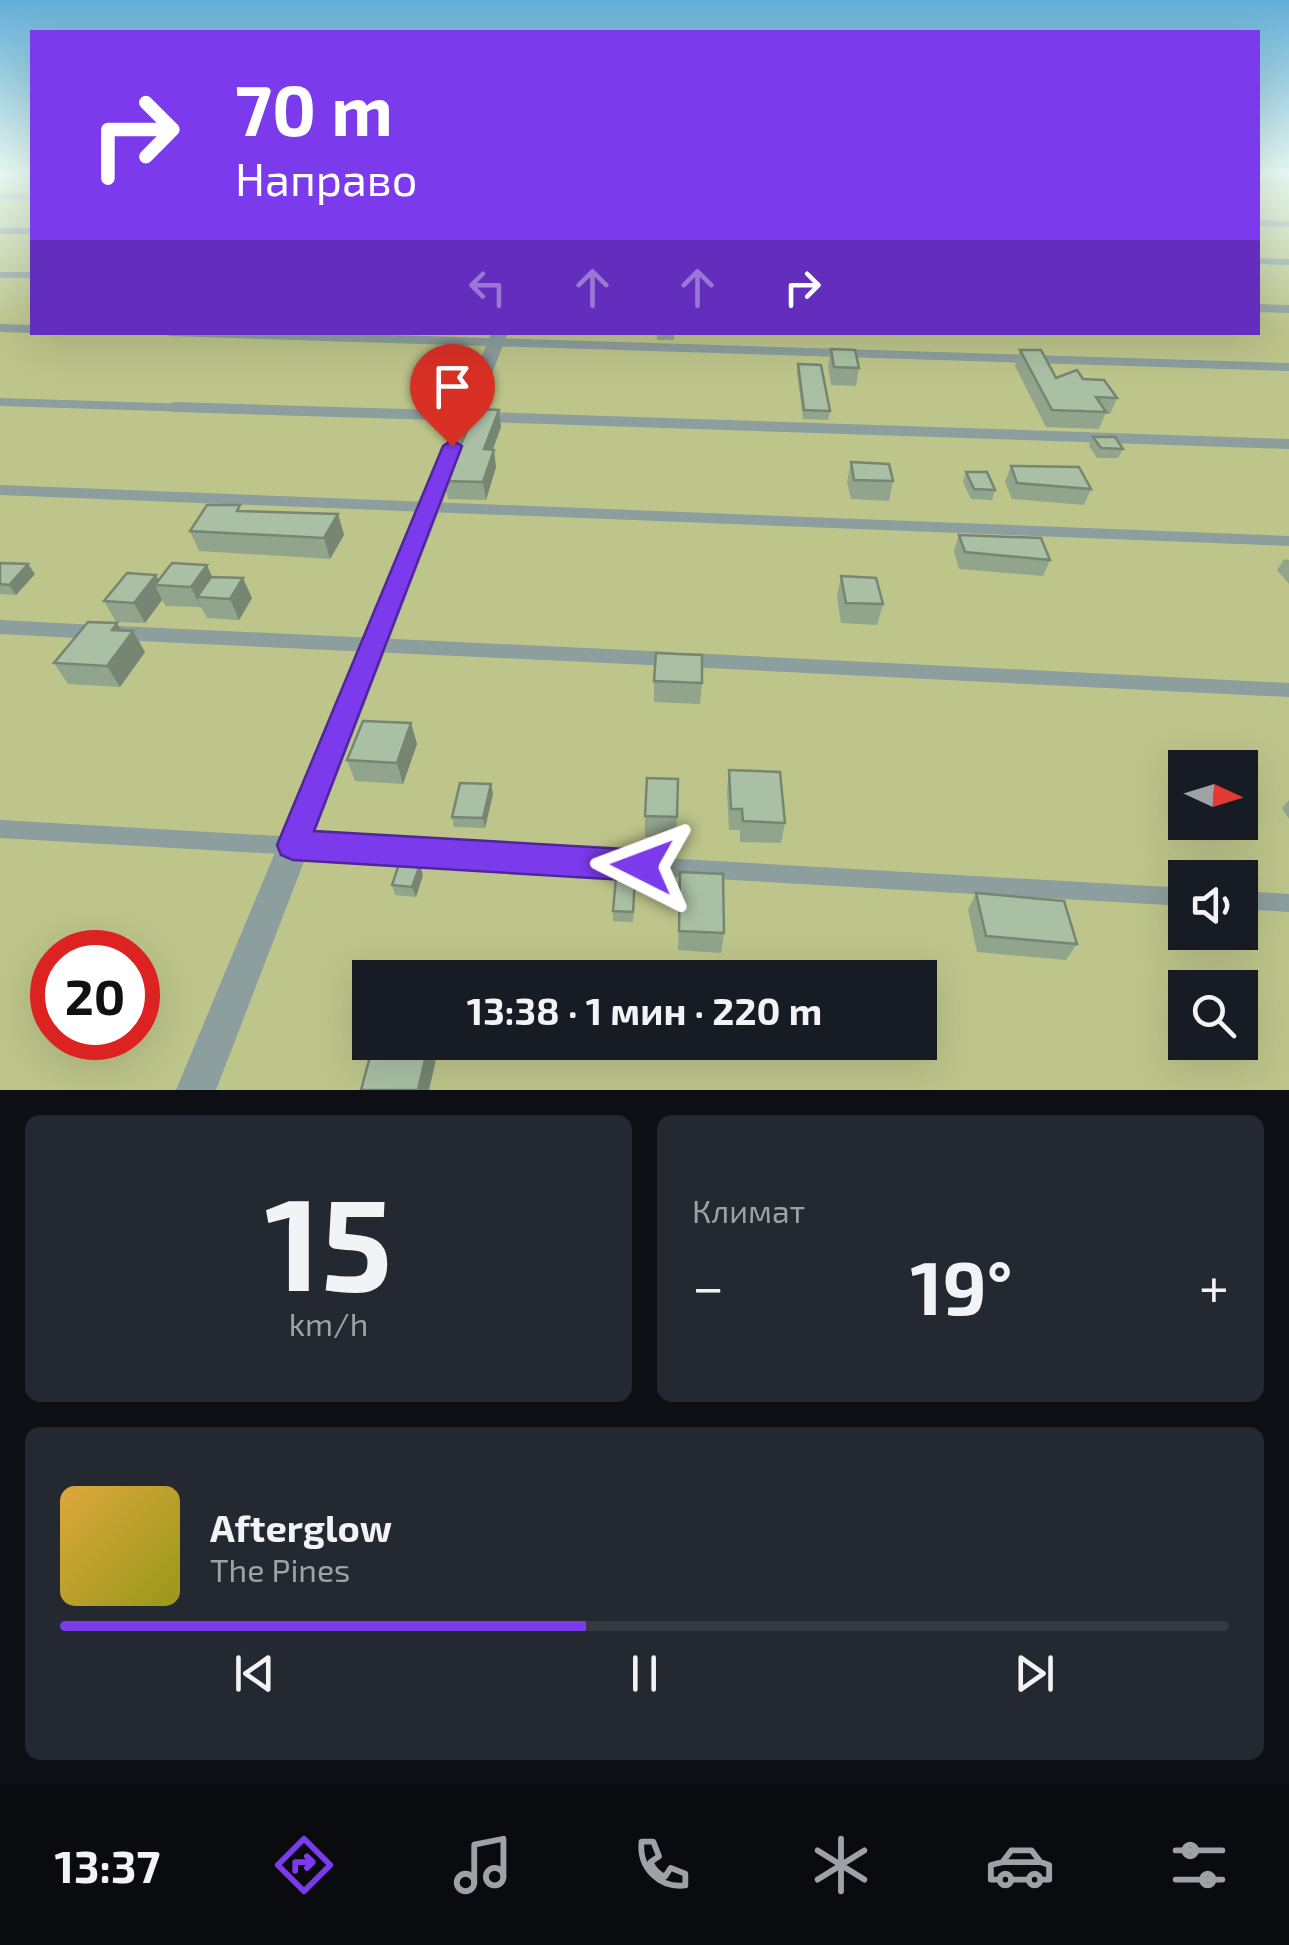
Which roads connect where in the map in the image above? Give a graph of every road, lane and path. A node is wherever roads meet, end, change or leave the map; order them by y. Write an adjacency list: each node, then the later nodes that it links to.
1 (0, 230): 2 (lane)
2 (30, 231)
3 (1260, 261): 4 (lane)
4 (1289, 262)
5 (0, 274): 6 (lane)
6 (30, 275)
7 (1260, 308): 8 (lane)
8 (1289, 309)
9 (0, 328): 10 (lane)
10 (30, 329)
11 (367, 335): 12 (lane)
12 (498, 337): 13 (lane); 15 (street)
13 (1289, 367)
14 (0, 402): 15 (lane)
15 (464, 416): 16 (lane); 18 (street)
16 (1289, 444)
17 (0, 490): 18 (lane)
18 (429, 504): 19 (lane); 21 (street)
19 (1289, 541)
20 (0, 628): 21 (lane)
21 (373, 644): 22 (lane); 24 (street)
22 (1289, 690)
23 (0, 829): 24 (lane)
24 (293, 845): 25 (lane); 28 (street)
25 (1168, 896)
26 (1258, 901): 27 (lane)
27 (1289, 903)
28 (196, 1090)

